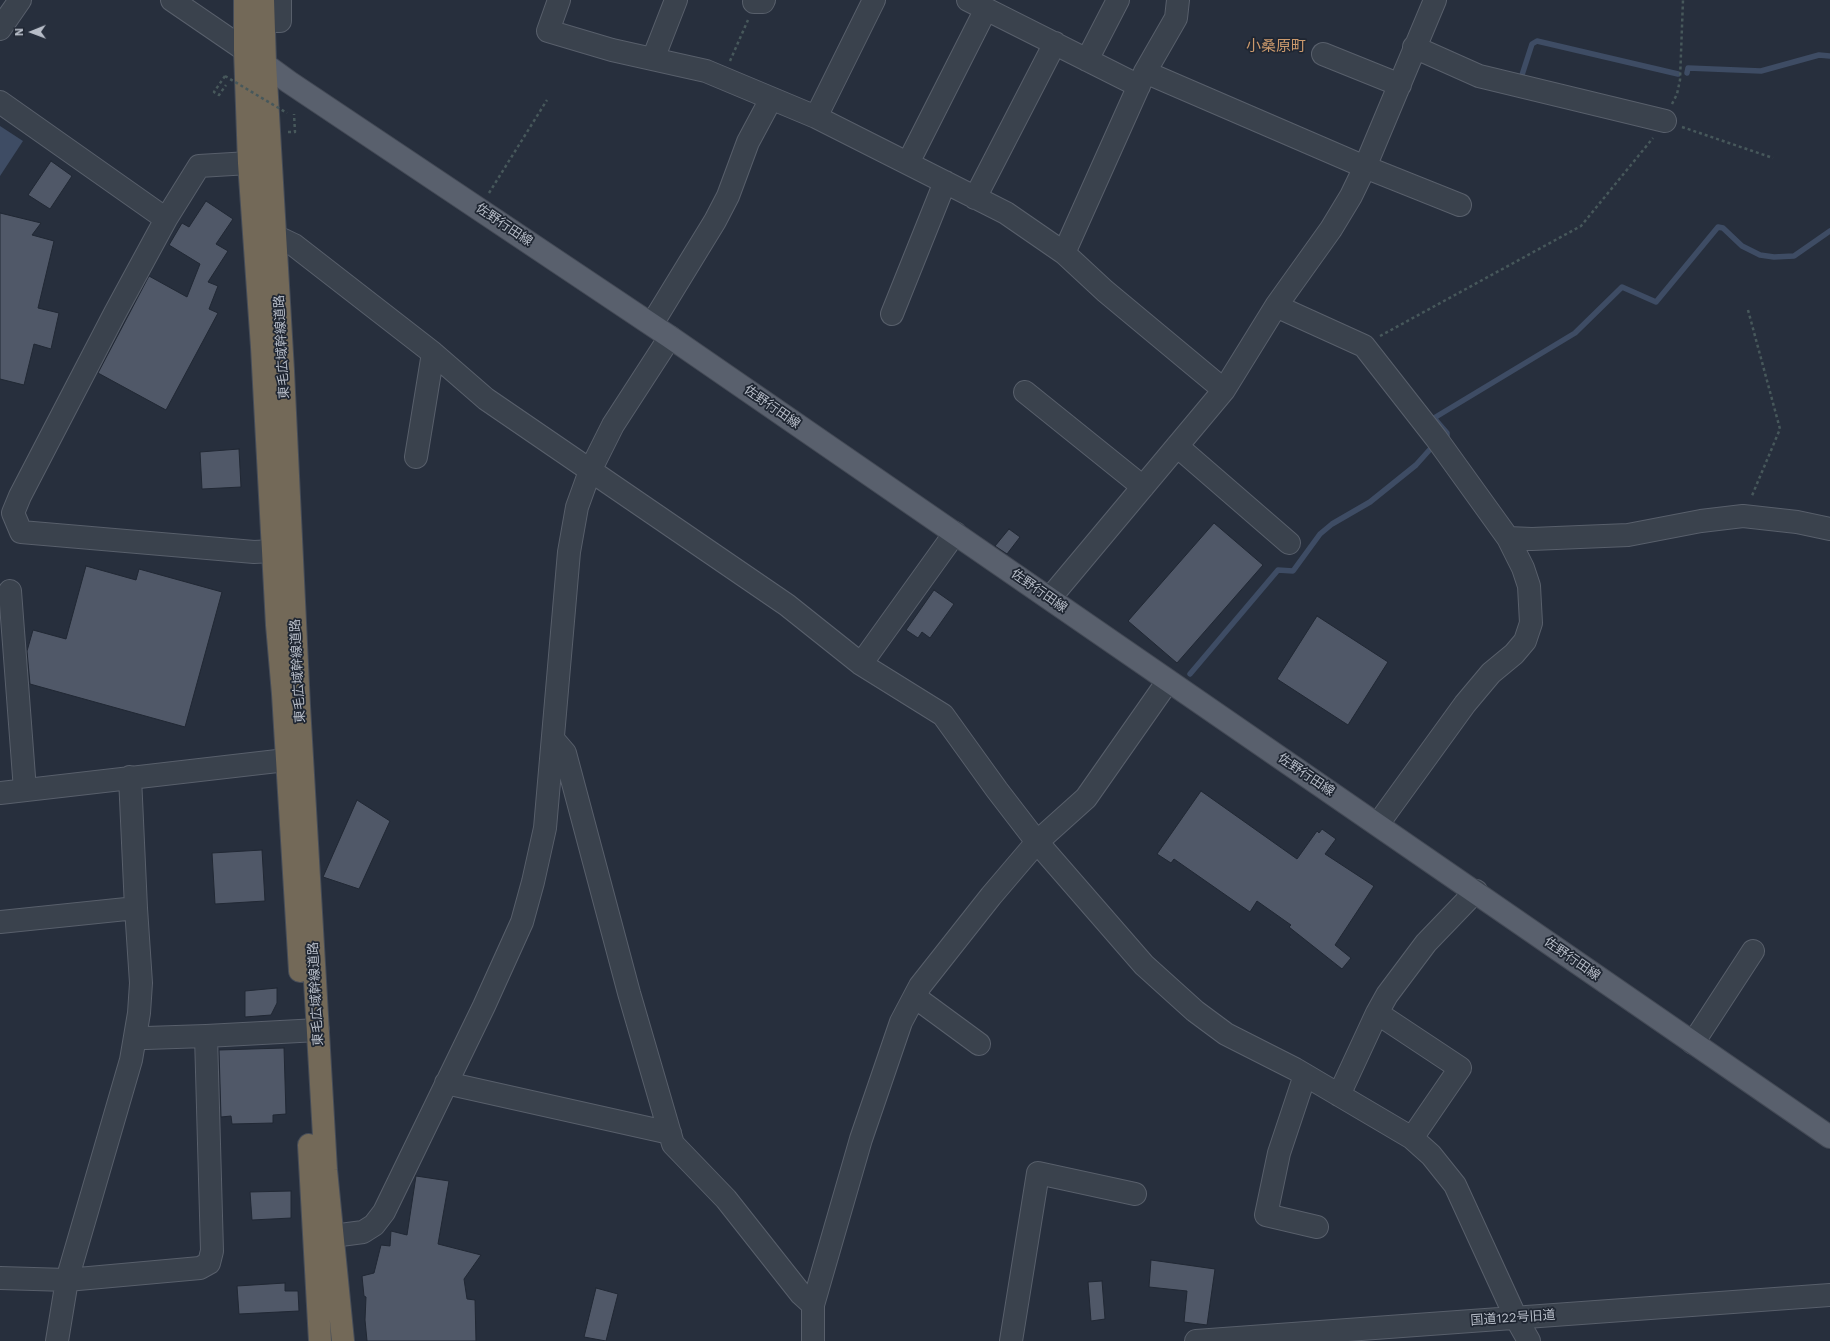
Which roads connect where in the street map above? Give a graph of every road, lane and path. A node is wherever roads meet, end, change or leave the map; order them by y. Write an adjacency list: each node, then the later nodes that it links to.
1 (20, 0): 15 (street)
2 (172, 0): 18 (street)
3 (245, 0): 18 (highway, 東毛広域幹線道路)
4 (280, 0): 14 (street)
5 (559, 0): 20 (street)
6 (676, 0): 20 (street)
7 (874, 0): 35 (street)
8 (1118, 0): 21 (street)
9 (1178, 0): 25 (street)
10 (1435, 0): 17 (street)
11 (1683, 0): 37 (path)
12 (759, 1): 24 (path)
13 (977, 4): 16 (street); 41 (street)
14 (263, 11): 22 (highway, 東毛広域幹線道路)
15 (0, 29)
16 (1055, 44): 21 (street); 44 (street)
17 (1414, 47): 27 (street); 37 (street)
18 (245, 50): 22 (main road, 佐野行田線); 40 (highway, 東毛広域幹線道路)
19 (1323, 54): 27 (street)
20 (653, 59): 24 (street)
21 (1087, 60): 25 (street)
22 (265, 63): 48 (highway, 東毛広域幹線道路); 53 (main road, 佐野行田線)
23 (232, 77): 28 (path)
24 (722, 78): 29 (street)
25 (1142, 79): 42 (street); 49 (street)
26 (228, 82): 36 (path, bridge)
27 (1400, 85): 42 (street)
28 (234, 90)
29 (771, 99): 35 (street); 53 (street)
30 (547, 100): 45 (path)
31 (0, 102): 47 (street)
32 (286, 108): 33 (path)
33 (280, 114)
34 (294, 114): 38 (path)
35 (816, 117): 41 (street)
36 (288, 119)
37 (1665, 121): 39 (path); 55 (path)
38 (288, 126)
39 (1773, 158)
40 (249, 163): 47 (street); 69 (highway, 東毛広域幹線道路)
41 (908, 163): 43 (street)
42 (1365, 167): 46 (street); 50 (street)
43 (944, 182): 44 (street); 52 (street)
44 (975, 198): 49 (street)
45 (485, 199)
46 (1460, 206)
47 (166, 219): 63 (street)
48 (275, 236): 56 (street); 87 (highway, 東毛広域幹線道路)
49 (1064, 253): 57 (street)
50 (1276, 306): 55 (street); 57 (street)
51 (1748, 310): 64 (path)
52 (892, 314)
53 (652, 324): 54 (main road, 佐野行田線)
54 (670, 337): 61 (street); 66 (main road, 佐野行田線)
55 (1364, 346): 67 (street)
56 (433, 353): 60 (street); 61 (street)
57 (1224, 390): 59 (street)
58 (1025, 392): 62 (street)
59 (1177, 446): 62 (street); 68 (street)
60 (416, 457)
61 (590, 471): 72 (street); 74 (street)
62 (1143, 487): 71 (street)
63 (7, 513): 69 (street)
64 (1743, 516): 65 (street); 67 (street)
65 (1830, 529)
66 (955, 533): 71 (main road, 佐野行田線); 72 (street)
67 (1508, 538): 79 (street)
68 (1289, 543)
69 (273, 551): 75 (highway, 東毛広域幹線道路)
70 (10, 591): 77 (street)
71 (1050, 598): 73 (main road, 佐野行田線)
72 (861, 664): 80 (street)
73 (1168, 681): 79 (main road, 佐野行田線); 80 (street)
74 (553, 739): 93 (street); 96 (street)
75 (286, 760): 76 (street); 87 (highway, 東毛広域幹線道路)
76 (130, 777): 77 (street); 82 (street)
77 (25, 790): 78 (street)
78 (0, 793)
79 (1378, 824): 81 (main road, 佐野行田線)
80 (1037, 842): 85 (street); 92 (street)
81 (1476, 891): 86 (street); 90 (main road, 佐野行田線)
82 (136, 908): 83 (street); 89 (street)
83 (0, 922)
84 (1753, 951): 90 (street)
85 (915, 998): 91 (street); 104 (street)
86 (1377, 1013): 94 (street); 97 (street)
87 (311, 1030): 88 (street); 100 (highway, 東毛広域幹線道路); 109 (highway, 東毛広域幹線道路)
88 (206, 1036): 89 (street); 102 (street)
89 (135, 1037): 102 (street)
90 (1693, 1043): 95 (main road, 佐野行田線)
91 (979, 1044)
92 (1305, 1075): 94 (street); 99 (street)
93 (446, 1083): 96 (street); 100 (street)
94 (1339, 1095): 97 (street)
95 (1828, 1131)
96 (670, 1133): 104 (street)
97 (1412, 1138): 105 (street)
98 (1135, 1194): 112 (street)
99 (1317, 1227)
100 (333, 1236): 110 (highway, 東毛広域幹線道路)
101 (0, 1278): 102 (street)
102 (67, 1280): 108 (street)
103 (1830, 1295): 105 (street, 国道122号旧道)
104 (813, 1305): 111 (street)
105 (1516, 1318): 106 (street, 国道122号旧道); 114 (street)
106 (1404, 1333): 107 (street, 国道122号旧道)
107 (1334, 1336): 113 (street, 国道122号旧道)
108 (57, 1341)
109 (320, 1341)
110 (343, 1341)
111 (813, 1341)
112 (1011, 1341)
113 (1196, 1341)
114 (1529, 1341)

